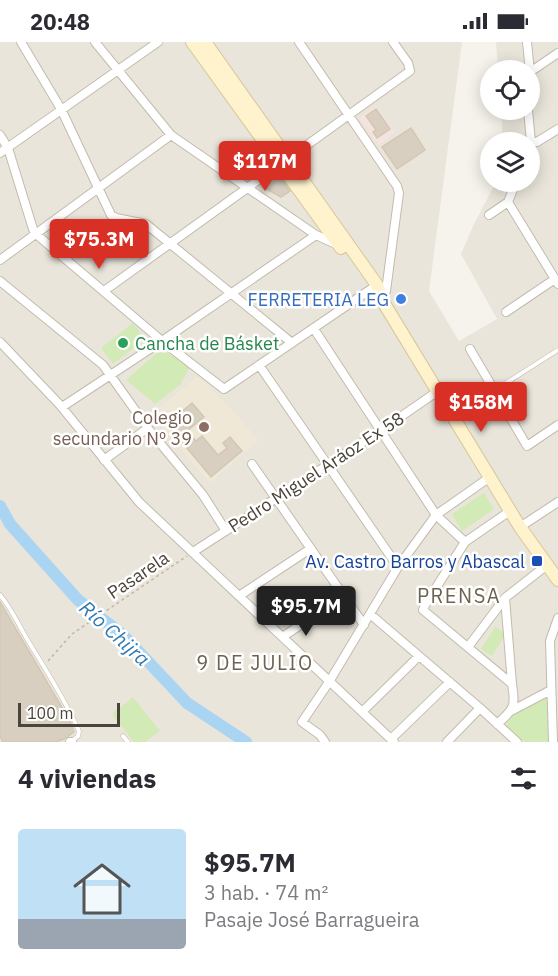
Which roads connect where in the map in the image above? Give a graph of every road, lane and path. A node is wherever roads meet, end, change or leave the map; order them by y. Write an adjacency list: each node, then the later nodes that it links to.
1 (21, 42): 13 (street)
2 (96, 42): 12 (street)
3 (158, 42): 12 (street)
4 (192, 42): 20 (street)
5 (205, 42): 20 (street)
6 (299, 42): 14 (street)
7 (393, 42): 14 (street)
8 (527, 42): 10 (street)
9 (558, 53): 11 (street)
10 (529, 60)
11 (540, 65)
12 (119, 71): 13 (street); 17 (street)
13 (61, 110): 19 (street); 22 (street)
14 (351, 116): 20 (street); 36 (street)
15 (558, 129): 18 (street)
16 (0, 135): 19 (street)
17 (171, 135): 21 (street); 22 (street)
18 (540, 140)
19 (4, 150): 26 (street)
20 (284, 162): 21 (street); 29 (street); 33 (street)
21 (248, 188): 27 (street); 28 (street)
22 (98, 189): 26 (street); 28 (street)
23 (512, 192): 24 (street)
24 (508, 202): 25 (street); 32 (street)
25 (489, 215)
26 (36, 234): 30 (street); 34 (street)
27 (316, 235): 29 (street); 35 (street)
28 (170, 243): 34 (street); 35 (street)
29 (340, 246): 33 (street)
30 (0, 260)
31 (0, 281): 45 (street)
32 (556, 281): 37 (street)
33 (374, 288): 36 (street); 38 (street)
34 (104, 291): 39 (street)
35 (232, 293): 39 (street); 41 (street)
36 (382, 300): 46 (street)
37 (506, 312)
38 (314, 330): 41 (street); 51 (street)
39 (162, 341): 44 (street); 45 (street)
40 (0, 342): 48 (street)
41 (292, 343): 44 (street)
42 (470, 349): 47 (street)
43 (558, 350): 47 (lane)
44 (260, 365): 54 (street)
45 (111, 374): 48 (street); 50 (street)
46 (438, 391): 51 (street, Pedro Miguel Aráoz Ex 58); 55 (street)
47 (493, 391): 49 (street)
48 (62, 407): 52 (street)
49 (558, 425)
50 (148, 428): 52 (street); 61 (street)
51 (380, 431): 54 (street, Pedro Miguel Aráoz Ex 58); 59 (street)
52 (104, 460): 64 (street)
53 (252, 464): 56 (street)
54 (328, 465): 56 (street, Pedro Miguel Aráoz Ex 58); 66 (street)
55 (490, 477): 58 (street); 59 (street)
56 (275, 500): 61 (street, Pedro Miguel Aráoz Ex 58); 63 (street)
57 (558, 502): 60 (street)
58 (510, 511): 60 (street); 62 (street)
59 (436, 514): 62 (street); 66 (street)
60 (520, 527): 65 (street)
61 (226, 531): 64 (street, Pedro Miguel Aráoz Ex 58)
62 (465, 542): 76 (street)
63 (310, 549): 69 (street); 74 (street)
64 (193, 552): 69 (street); 78 (path, Pasarela)
65 (547, 565): 67 (street); 70 (street)
66 (398, 567): 71 (street)
67 (558, 580)
68 (0, 595): 78 (lane)
69 (239, 596): 75 (street)
70 (505, 598): 76 (street); 81 (street)
71 (370, 614): 74 (street); 77 (street)
72 (315, 615): 75 (street)
73 (558, 618): 82 (street)
74 (364, 625): 79 (street)
75 (284, 636): 79 (street)
76 (468, 647): 81 (street)
77 (419, 656): 80 (street); 85 (street)
78 (44, 666): 90 (lane)
79 (329, 682): 85 (street); 92 (street)
80 (450, 682): 83 (street); 88 (street)
81 (512, 684): 84 (street)
82 (551, 690): 84 (street); 94 (street)
83 (480, 708): 86 (street); 93 (street)
84 (512, 711): 86 (street)
85 (362, 712): 88 (street)
86 (497, 724): 89 (street)
87 (123, 736): 91 (lane)
88 (392, 740)
89 (514, 741)
90 (71, 742)
91 (128, 742)
92 (325, 742)
93 (447, 742)
94 (553, 742)

